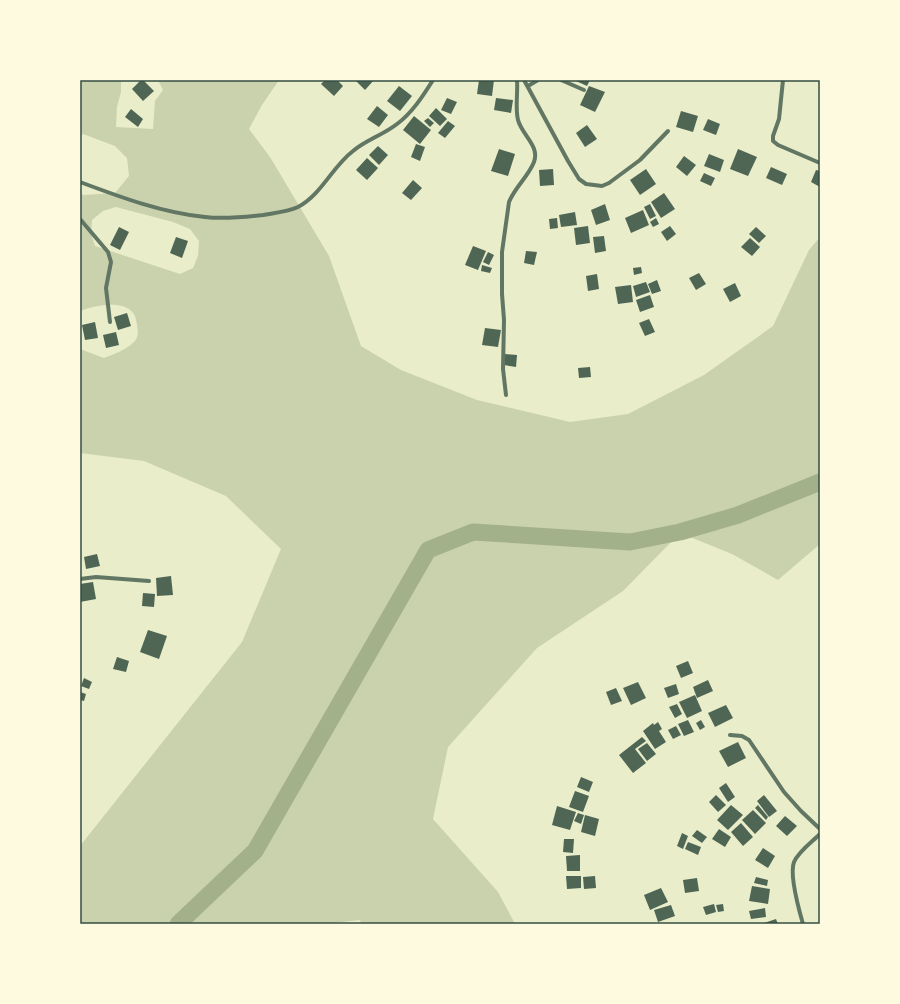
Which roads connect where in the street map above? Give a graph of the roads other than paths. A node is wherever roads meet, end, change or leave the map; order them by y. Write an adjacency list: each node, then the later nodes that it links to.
1 (433, 80): 11 (street)
2 (517, 80): 14 (street)
3 (524, 80): 7 (street)
4 (538, 80): 7 (street)
5 (561, 80): 8 (street)
6 (783, 80): 10 (street)
7 (528, 86): 9 (street)
8 (584, 90)
9 (668, 131)
10 (820, 163)
11 (80, 182)
12 (80, 219): 13 (street)
13 (110, 322)
14 (506, 395)
15 (80, 579): 16 (street)
16 (149, 581)
17 (730, 735): 18 (street)
18 (820, 829)
19 (820, 834): 20 (street)
20 (803, 924)

